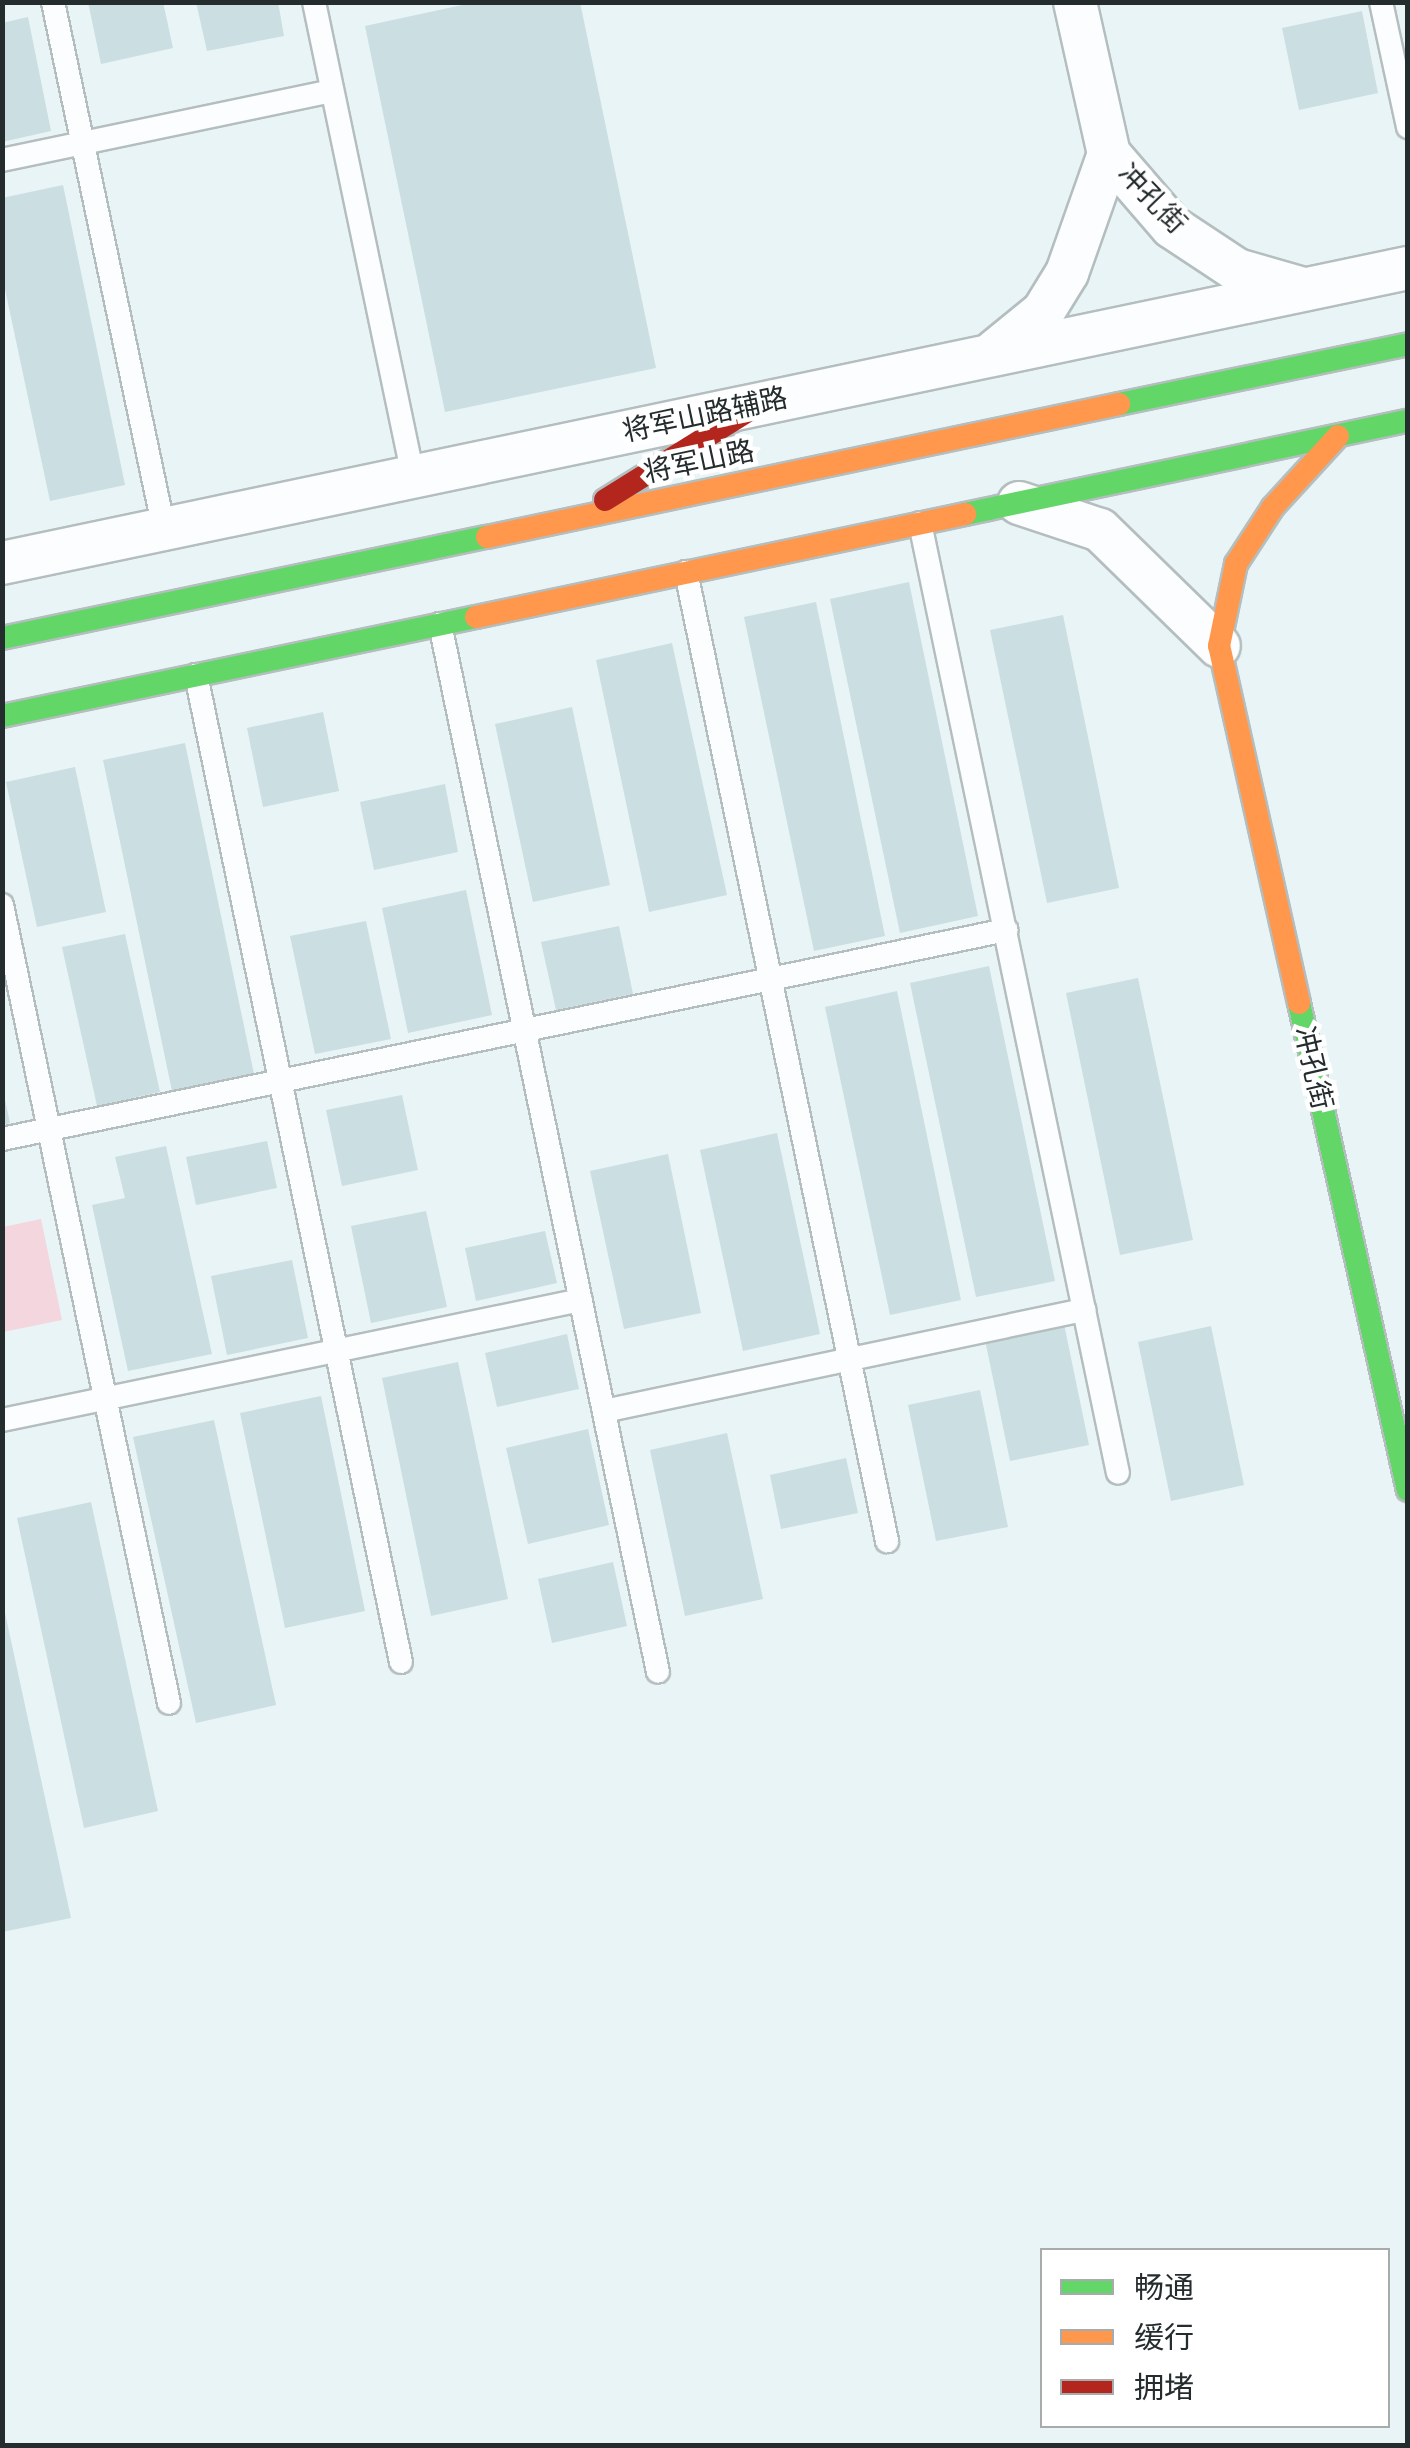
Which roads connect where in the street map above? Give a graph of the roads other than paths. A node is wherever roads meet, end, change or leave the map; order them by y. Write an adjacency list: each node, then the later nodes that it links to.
1 (54, 2): 7 (lane)
2 (314, 2): 5 (lane)
3 (1076, 2): 8 (street, 冲孔街)
4 (1382, 2): 6 (lane)
5 (332, 90): 7 (lane); 17 (lane)
6 (1408, 127)
7 (83, 143): 9 (lane); 21 (lane)
8 (1109, 154): 11 (street, 冲孔街); 13 (street, 冲孔街)
9 (2, 160)
10 (1408, 268): 11 (street, 将军山路辅路)
11 (1305, 289): 13 (street, 将军山路辅路)
12 (1408, 344): 19 (street, 将军山路)
13 (990, 355): 14 (street, 将军山路辅路)
14 (759, 404): 17 (street, 将军山路辅路); 19 (street)
15 (1408, 421): 16 (street)
16 (1338, 436): 18 (street); 29 (street, 冲孔街)
17 (413, 476): 21 (street, 将军山路辅路)
18 (1019, 503): 20 (street); 29 (street)
19 (572, 520): 22 (street); 28 (street, 将军山路)
20 (920, 523): 24 (street); 33 (lane)
21 (164, 529): 25 (street, 将军山路辅路)
22 (645, 530)
23 (718, 540): 24 (street)
24 (790, 551): 26 (street)
25 (2, 563)
26 (686, 572): 27 (street); 34 (lane)
27 (440, 624): 30 (street); 35 (lane)
28 (2, 638)
29 (1219, 646): 47 (street, 冲孔街)
30 (196, 675): 31 (street); 36 (lane)
31 (2, 716)
32 (2, 906): 37 (lane)
33 (1006, 930): 34 (lane); 40 (lane)
34 (770, 979): 35 (lane); 42 (lane)
35 (524, 1030): 36 (lane); 39 (lane)
36 (280, 1081): 37 (lane); 41 (lane)
37 (49, 1129): 38 (lane); 43 (lane)
38 (2, 1139)
39 (581, 1300): 41 (lane); 44 (lane)
40 (1084, 1310): 42 (lane); 46 (lane)
41 (336, 1350): 43 (lane); 49 (lane)
42 (850, 1360): 44 (lane); 48 (lane)
43 (105, 1399): 45 (lane); 51 (lane)
44 (604, 1410): 50 (lane)
45 (2, 1420)
46 (1118, 1473)
47 (1408, 1490)
48 (887, 1541)
49 (402, 1662)
50 (658, 1672)
51 (168, 1702)

